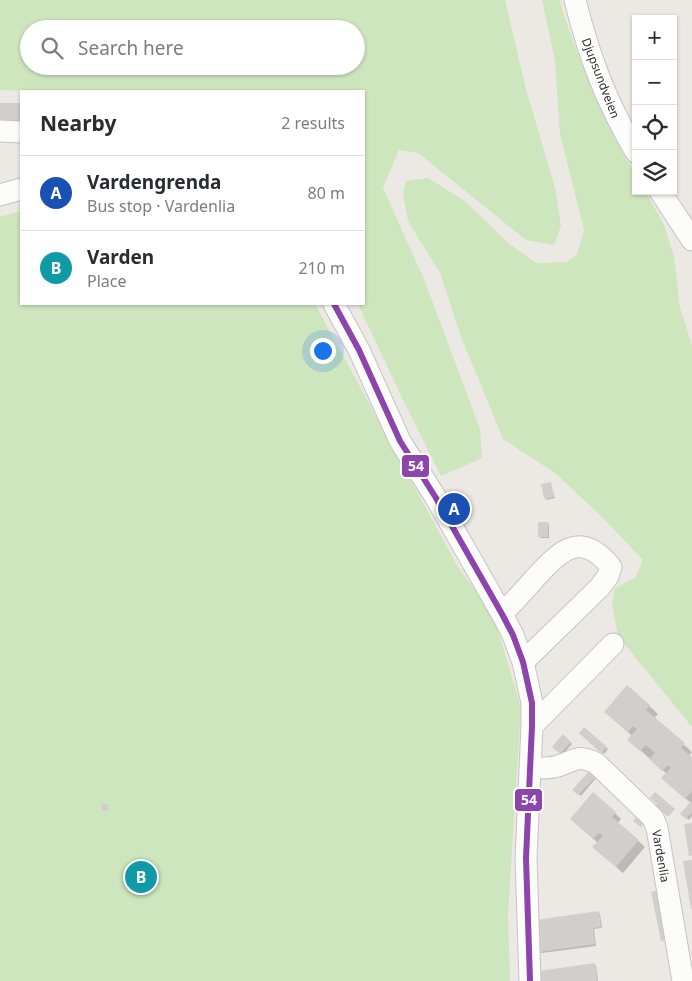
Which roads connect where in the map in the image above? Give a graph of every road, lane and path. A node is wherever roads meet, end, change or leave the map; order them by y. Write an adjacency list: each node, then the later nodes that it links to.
1 (576, 0): 4 (street, Djupsundveien)
2 (0, 131): 3 (street)
3 (20, 132)
4 (635, 150)
5 (20, 189): 7 (street)
6 (663, 195): 8 (street)
7 (0, 196)
8 (692, 240)
9 (335, 305): 10 (street)
10 (502, 614): 12 (street); 12 (street)
11 (613, 644): 13 (street)
12 (523, 662): 13 (street)
13 (532, 726): 14 (street)
14 (530, 768): 15 (street); 16 (street, Vardenlia)
15 (530, 981)
16 (683, 981)

